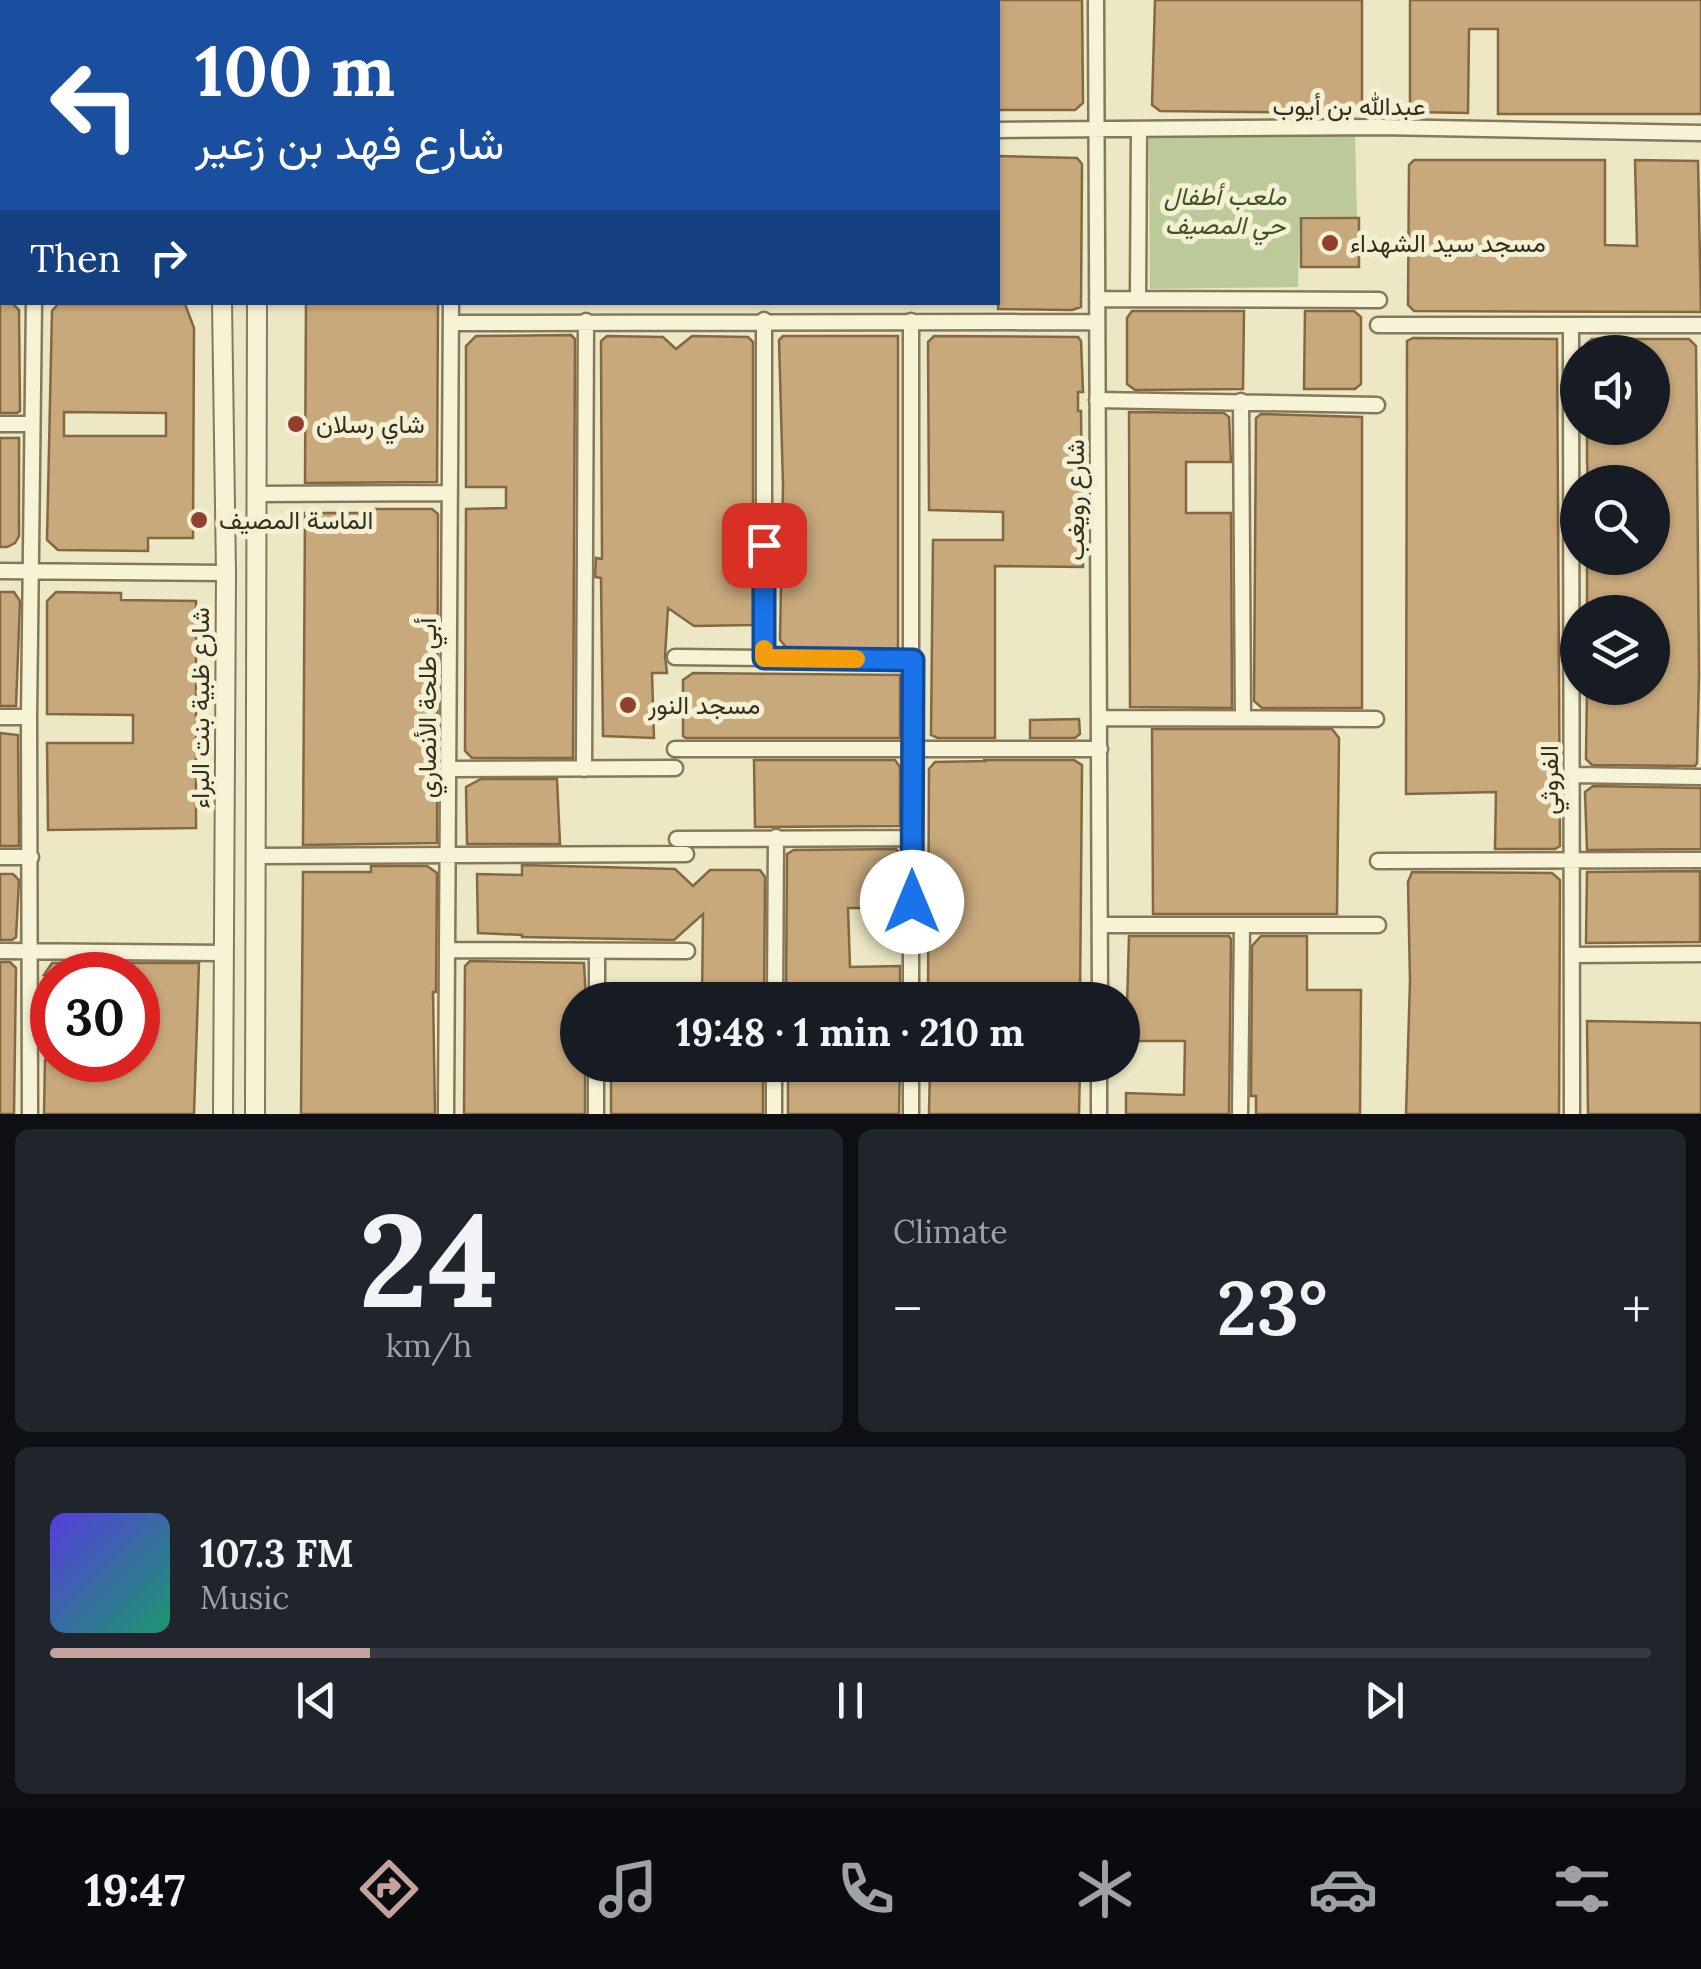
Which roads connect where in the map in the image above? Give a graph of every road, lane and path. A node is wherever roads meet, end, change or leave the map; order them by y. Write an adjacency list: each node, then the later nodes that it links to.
1 (1096, 0): 2 (street, شارع رويغب)
2 (1095, 129): 3 (street, عبدالله بن أيوب); 4 (street, عبدالله بن أيوب); 7 (street, شارع رويغب)
3 (1000, 130)
4 (1138, 130): 5 (street, عبدالله بن أيوب); 6 (street)
5 (1701, 134)
6 (1138, 298): 7 (street); 8 (street)
7 (1097, 299): 16 (street, شارع رويغب)
8 (1379, 300)
9 (34, 305): 25 (street)
10 (221, 305): 30 (street, شارع ظبية بنت البراء)
11 (258, 305): 27 (street)
12 (451, 305): 17 (street, أبي طلحة الأنصاري)
13 (764, 320): 14 (street); 15 (street); 32 (street)
14 (586, 321): 17 (street); 42 (street)
15 (911, 322): 16 (street); 33 (street)
16 (1097, 322): 21 (street, شارع رويغب)
17 (451, 323): 26 (street, أبي طلحة الأنصاري)
18 (1378, 325): 20 (street)
19 (1701, 325): 20 (street)
20 (1570, 326): 45 (street, الفروثي)
21 (1097, 400): 22 (street); 37 (street, شارع رويغب)
22 (1240, 401): 23 (street); 35 (street)
23 (1377, 405)
24 (0, 424): 25 (street)
25 (32, 424): 29 (street)
26 (450, 493): 27 (street); 44 (street, أبي طلحة الأنصاري)
27 (257, 494): 51 (street)
28 (0, 571): 29 (street)
29 (30, 571): 30 (street); 34 (street)
30 (226, 573): 67 (street, شارع ظبية بنت البراء)
31 (675, 657): 32 (street)
32 (764, 658): 33 (street)
33 (913, 660): 41 (street)
34 (29, 717): 36 (street); 54 (street)
35 (1243, 717): 37 (street); 38 (street)
36 (0, 718)
37 (1099, 718): 39 (street, شارع رويغب)
38 (1376, 718)
39 (1100, 748): 41 (street); 60 (street, شارع رويغب)
40 (675, 749): 41 (street)
41 (913, 750): 48 (street)
42 (584, 768): 43 (street); 44 (street)
43 (675, 768)
44 (449, 769): 52 (street, أبي طلحة الأنصاري)
45 (1572, 775): 46 (street); 57 (street, الفروثي)
46 (1701, 776)
47 (776, 838): 48 (street); 49 (street); 71 (street)
48 (912, 838): 72 (street)
49 (677, 839)
50 (686, 854): 52 (street)
51 (258, 856): 52 (street); 81 (street)
52 (448, 856): 61 (street, أبي طلحة الأنصاري)
53 (0, 857): 54 (street)
54 (31, 857): 65 (street)
55 (1701, 860): 57 (street)
56 (1378, 861): 57 (street)
57 (1572, 862): 68 (street, الفروثي)
58 (1242, 925): 59 (street); 60 (street); 87 (street)
59 (1378, 925)
60 (1102, 926): 73 (street, شارع رويغب)
61 (447, 950): 63 (street); 82 (street, أبي طلحة الأنصاري)
62 (0, 951): 65 (street)
63 (597, 951): 64 (street); 70 (street)
64 (687, 951)
65 (30, 952)
66 (160, 953): 67 (street)
67 (224, 953): 80 (street, شارع ظبية بنت البراء)
68 (1573, 954): 69 (street); 88 (street, الفروثي)
69 (1701, 954)
70 (597, 982)
71 (775, 982)
72 (911, 982)
73 (1100, 982)
74 (30, 1082): 79 (street)
75 (596, 1082): 83 (street)
76 (774, 1082): 84 (street)
77 (911, 1082): 85 (street)
78 (1099, 1082): 86 (street)
79 (30, 1114)
80 (223, 1114)
81 (255, 1114)
82 (446, 1114)
83 (596, 1114)
84 (774, 1114)
85 (910, 1114)
86 (1098, 1114)
87 (1240, 1114)
88 (1572, 1114)

